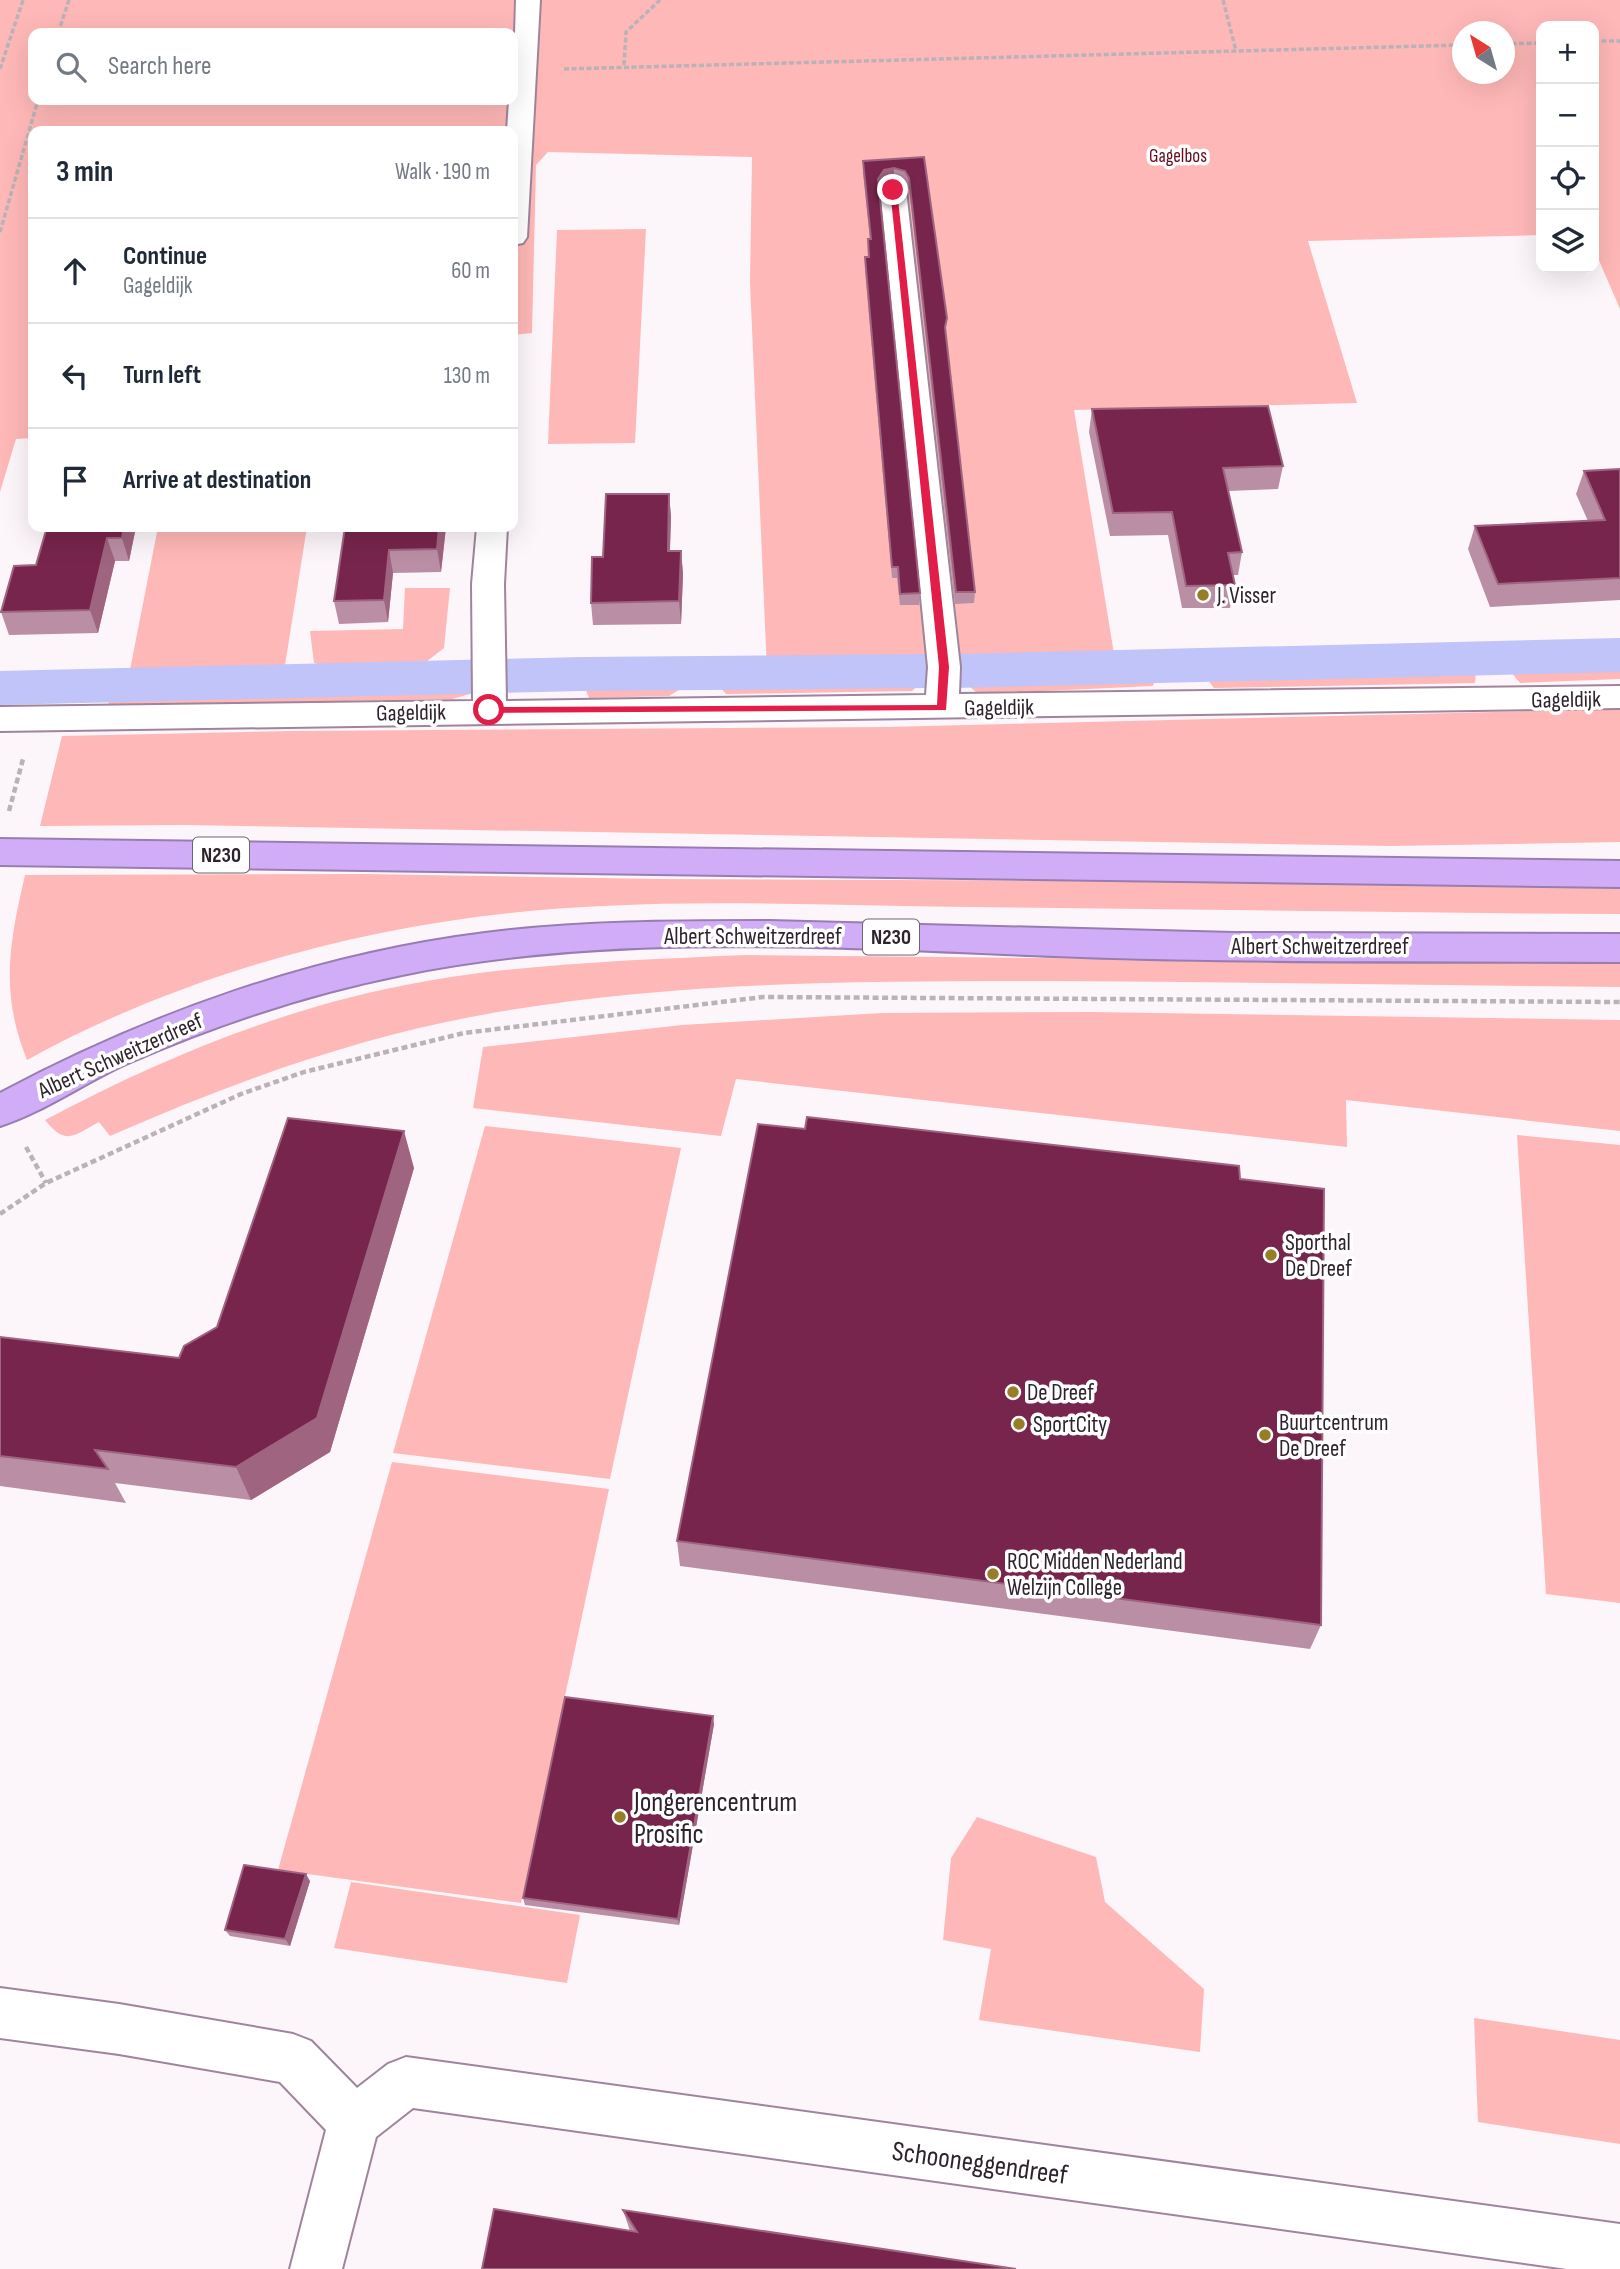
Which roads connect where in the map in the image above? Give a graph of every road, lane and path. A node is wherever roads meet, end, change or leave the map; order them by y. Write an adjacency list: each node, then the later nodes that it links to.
1 (23, 0): 14 (path)
2 (69, 0): 6 (path)
3 (528, 0): 15 (street)
4 (660, 0): 13 (path)
5 (1223, 0): 12 (path)
6 (60, 28)
7 (1599, 41): 8 (path)
8 (1620, 41)
9 (1536, 43): 10 (path)
10 (1515, 44)
11 (1452, 45): 12 (path)
12 (1236, 51): 13 (path)
13 (624, 65): 15 (path)
14 (0, 69)
15 (525, 71): 19 (street)
16 (37, 105): 17 (path)
17 (31, 126)
18 (28, 135): 21 (path)
19 (518, 168)
20 (893, 190): 24 (street)
21 (0, 232)
22 (492, 532): 25 (street)
23 (1620, 697): 24 (street, Gageldijk)
24 (942, 708): 25 (street, Gageldijk)
25 (489, 710): 27 (street, Gageldijk)
26 (0, 719): 27 (street, Gageldijk)
27 (35, 719): 28 (path)
28 (3, 837): 29 (highway, N230)
29 (1620, 874)
30 (1620, 948): 32 (highway, Albert Schweitzerdreef / N230)
31 (1620, 1002): 33 (path)
32 (0, 1111)
33 (0, 1214)
34 (0, 2013): 35 (street)
35 (354, 2122): 36 (street, Schooneggendreef); 37 (street)
36 (1620, 2250)
37 (316, 2269)

